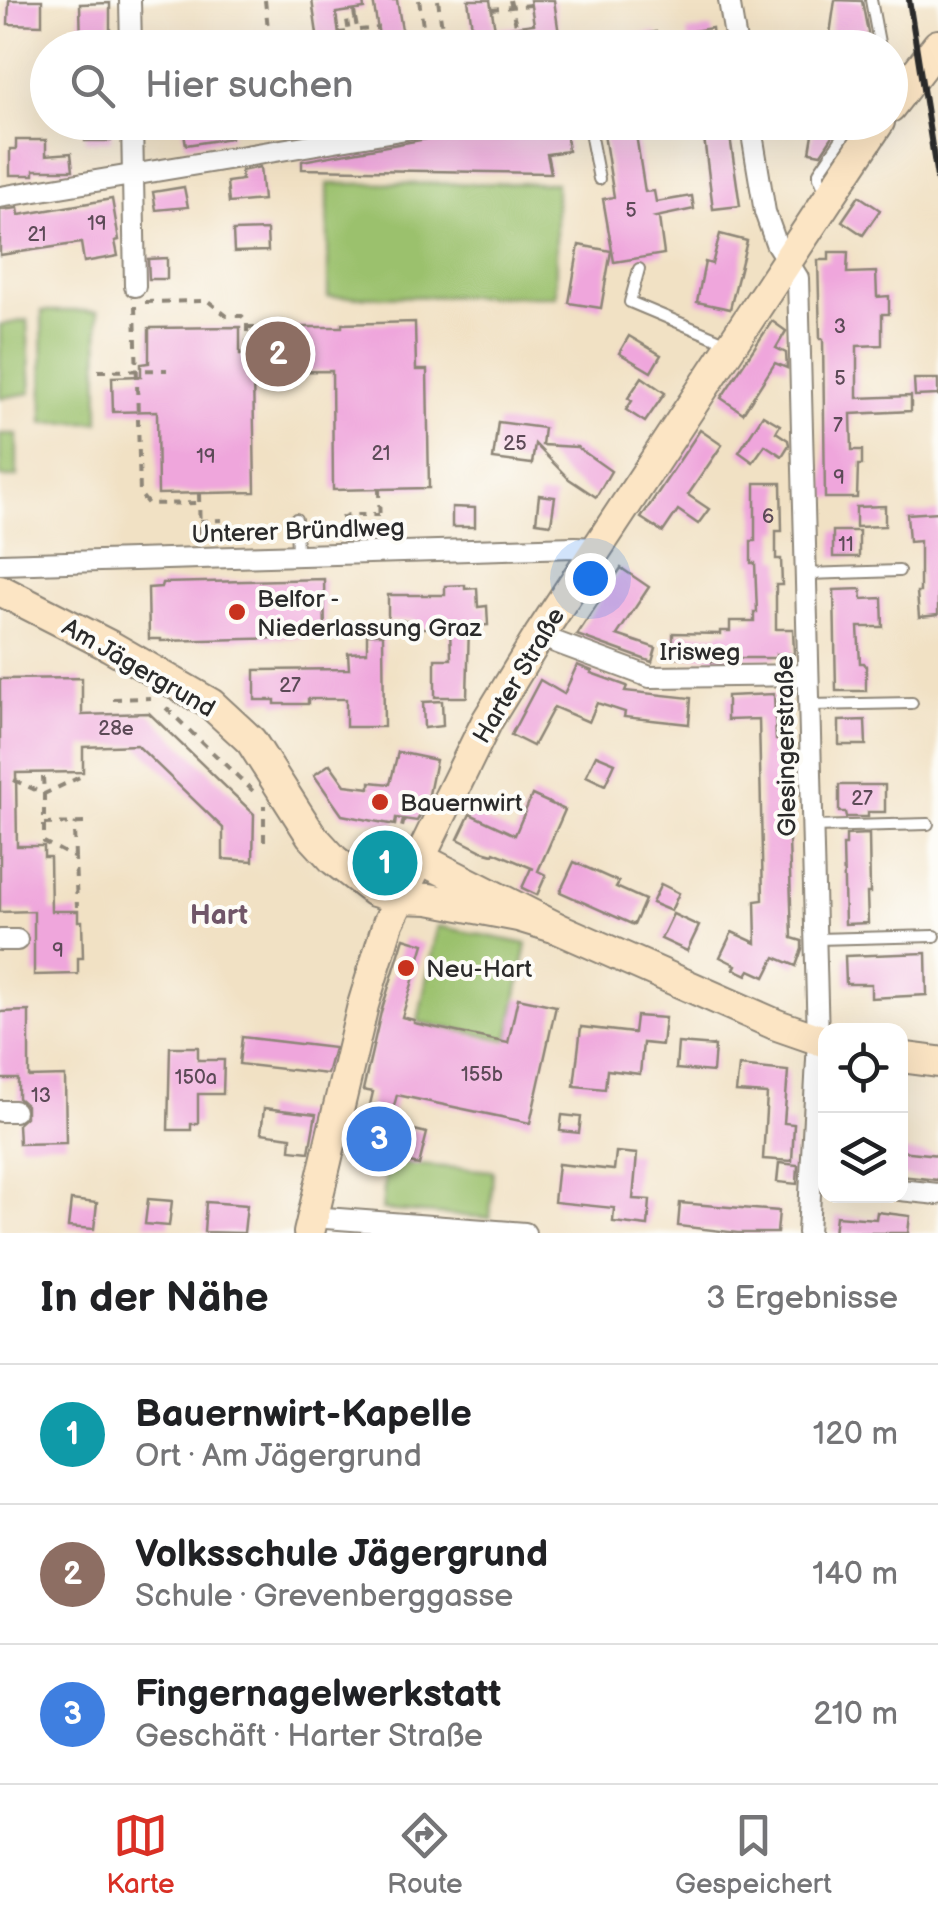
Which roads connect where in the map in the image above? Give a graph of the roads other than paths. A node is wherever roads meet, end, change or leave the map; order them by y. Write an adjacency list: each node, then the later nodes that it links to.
1 (130, 0): 4 (street)
2 (729, 0): 5 (street)
3 (871, 0): 6 (lane)
4 (131, 30)
5 (734, 30)
6 (877, 30)
7 (938, 45): 8 (main road)
8 (908, 84)
9 (132, 140): 15 (street)
10 (341, 140): 15 (street)
11 (591, 140): 16 (lane)
12 (753, 140): 19 (street, Glesingerstraße)
13 (841, 140): 18 (lane)
14 (867, 140): 18 (main road, Harter Straße)
15 (132, 175): 17 (street); 21 (street)
16 (599, 179)
17 (0, 196)
18 (829, 198): 19 (main road, Harter Straße)
19 (788, 260): 22 (main road, Harter Straße); 28 (street, Glesingerstraße)
20 (640, 270): 22 (lane)
21 (135, 286)
22 (731, 345): 24 (main road, Harter Straße)
23 (296, 519): 25 (lane)
24 (598, 548): 25 (street, Unterer Bründlweg); 30 (main road, Harter Straße)
25 (297, 555): 26 (street, Unterer Bründlweg)
26 (0, 564)
27 (899, 571): 28 (lane)
28 (806, 574): 31 (street, Glesingerstraße)
29 (0, 590): 37 (main road, Am Jägergrund)
30 (539, 636): 31 (street, Irisweg); 36 (main road, Harter Straße)
31 (808, 675): 33 (street, Glesingerstraße)
32 (912, 702): 33 (lane)
33 (809, 705): 35 (street, Glesingerstraße)
34 (928, 824): 35 (lane)
35 (812, 827): 40 (street, Glesingerstraße)
36 (421, 859): 37 (main road, Harter Straße); 38 (main road, Am Jägergrund)
37 (400, 898): 38 (main road, Am Jägergrund); 48 (main road, Harter Straße)
38 (558, 928): 42 (main road, Am Jägergrund)
39 (935, 936): 40 (lane)
40 (815, 939): 41 (street, Glesingerstraße)
41 (821, 1023)
42 (818, 1040)
43 (908, 1058): 44 (main road)
44 (938, 1062)
45 (818, 1186): 50 (street, Glesingerstraße)
46 (908, 1191): 47 (street)
47 (938, 1194)
48 (310, 1225): 49 (street)
49 (526, 1233)
50 (808, 1233)

